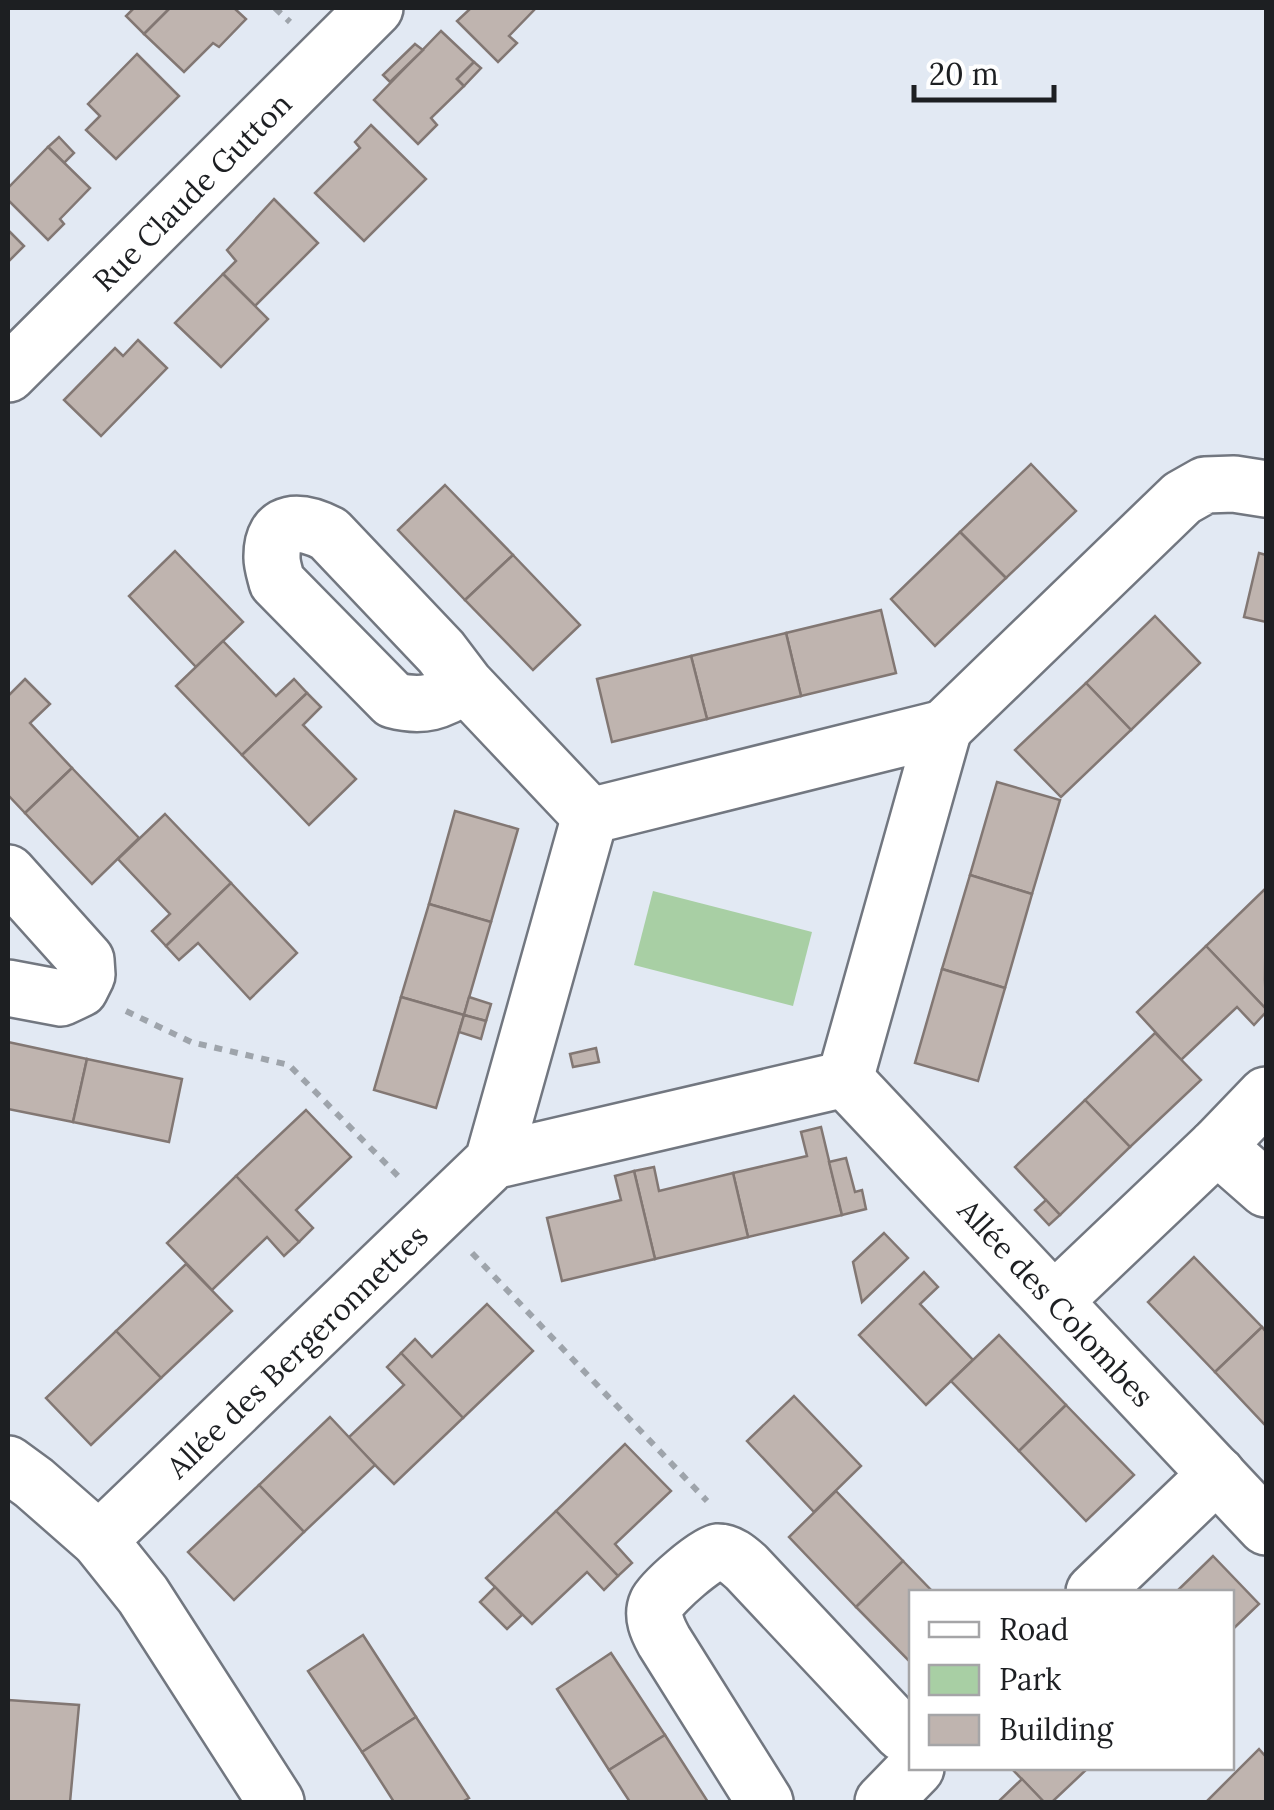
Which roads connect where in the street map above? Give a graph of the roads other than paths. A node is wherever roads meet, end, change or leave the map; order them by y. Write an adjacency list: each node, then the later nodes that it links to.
1 (374, 8): 2 (street, Rue Claude Gutton)
2 (8, 374)
3 (1266, 490): 5 (street)
4 (466, 685): 6 (street)
5 (944, 728): 6 (street); 9 (street)
6 (590, 816): 12 (street)
7 (8, 872): 8 (street)
8 (8, 988)
9 (845, 1080): 12 (street); 14 (street, Allée des Colombes)
10 (1266, 1095): 11 (street)
11 (1217, 1146): 13 (street); 14 (street)
12 (493, 1162): 18 (street, Allée des Bergeronnettes)
13 (1266, 1189)
14 (1054, 1301): 16 (street, Allée des Colombes)
15 (8, 1464): 18 (street)
16 (1216, 1474): 17 (street, Allée des Colombes); 19 (street)
17 (1266, 1527)
18 (100, 1540): 22 (street)
19 (1096, 1590)
20 (909, 1736): 23 (street)
21 (914, 1770): 24 (street)
22 (276, 1802)
23 (765, 1802)
24 (883, 1802)

